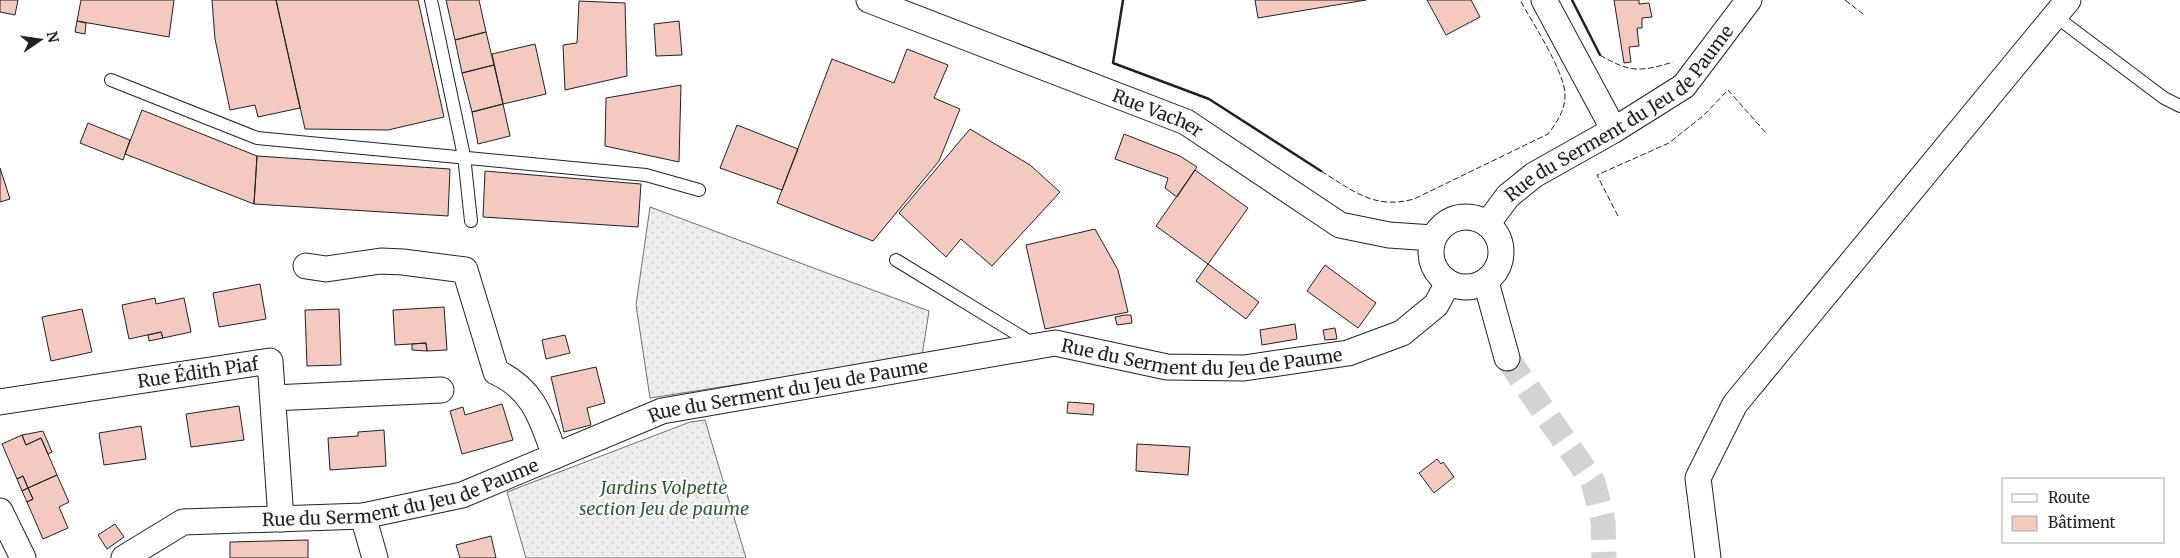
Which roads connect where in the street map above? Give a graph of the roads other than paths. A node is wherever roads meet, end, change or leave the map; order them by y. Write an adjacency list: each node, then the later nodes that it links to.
1 (431, 0): 9 (lane)
2 (869, 0): 13 (street, Rue Vacher)
3 (1544, 0): 8 (street)
4 (1749, 0): 8 (street, Rue du Serment du Jeu de Paume)
5 (2061, 8): 7 (lane); 30 (street)
6 (111, 80): 9 (lane)
7 (2180, 106)
8 (1614, 130): 12 (street, Rue du Serment du Jeu de Paume)
9 (464, 156): 10 (lane); 11 (lane)
10 (699, 190)
11 (471, 221)
12 (1487, 224): 13 (street); 16 (street)
13 (1433, 238): 17 (street)
14 (896, 260): 18 (lane)
15 (306, 266): 23 (street)
16 (1486, 282): 17 (street); 19 (street)
17 (1448, 283): 18 (street, Rue du Serment du Jeu de Paume)
18 (1037, 346): 23 (street, Rue du Serment du Jeu de Paume)
19 (1507, 358)
20 (440, 390): 21 (street)
21 (273, 398): 22 (street, Rue Édith Piaf); 26 (street, Rue Édith Piaf)
22 (0, 402)
23 (555, 456): 25 (street, Rue du Serment du Jeu de Paume)
24 (0, 510): 27 (street)
25 (363, 516): 26 (street, Rue du Serment du Jeu de Paume); 29 (street)
26 (281, 518): 28 (street, Rue du Serment du Jeu de Paume)
27 (23, 558)
28 (124, 558)
29 (375, 558)
30 (1708, 558)

